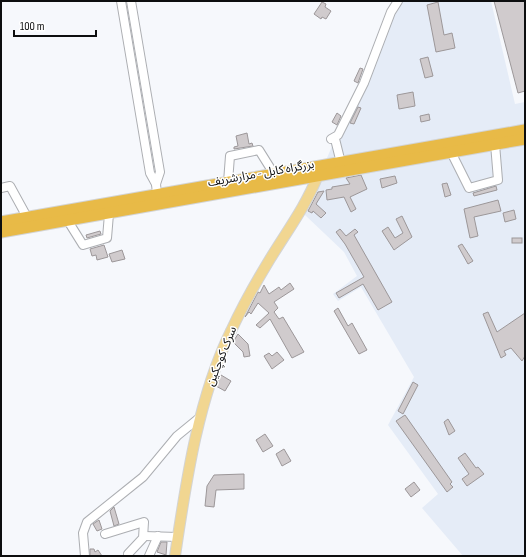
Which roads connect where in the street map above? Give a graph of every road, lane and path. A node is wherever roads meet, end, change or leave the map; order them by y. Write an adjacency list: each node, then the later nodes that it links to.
1 (121, 1): 13 (street)
2 (131, 1): 13 (street)
3 (395, 3): 8 (street)
4 (525, 130): 8 (highway, بزرگراه کابل - مزارشریف)
5 (525, 139): 6 (highway, بزرگراه کابل - مزارشریف)
6 (495, 144): 7 (highway, بزرگراه کابل - مزارشریف); 7 (street)
7 (451, 152): 10 (highway, بزرگراه کابل - مزارشریف)
8 (341, 163): 9 (highway, بزرگراه کابل - مزارشریف)
9 (274, 174): 11 (highway, بزرگراه کابل - مزارشریف); 11 (street)
10 (318, 175): 14 (highway, بزرگراه کابل - مزارشریف); 19 (main road, سرک کوچکین)
11 (228, 182): 13 (highway, بزرگراه کابل - مزارشریف)
12 (1, 188): 15 (street)
13 (157, 189): 15 (highway, بزرگراه کابل - مزارشریف)
14 (109, 214): 16 (highway, بزرگراه کابل - مزارشریف); 16 (street)
15 (27, 217): 17 (highway, بزرگراه کابل - مزارشریف)
16 (68, 221): 18 (highway, بزرگراه کابل - مزارشریف)
17 (1, 222)
18 (1, 232)
19 (199, 418): 23 (main road, سرک کوچکین); 25 (street)
20 (105, 534): 21 (street)
21 (144, 536): 22 (street); 24 (street)
22 (158, 536): 23 (street); 26 (street)
23 (178, 537): 27 (main road, سرک کوچکین)
24 (128, 554)
25 (85, 556)
26 (149, 556)
27 (175, 556)

